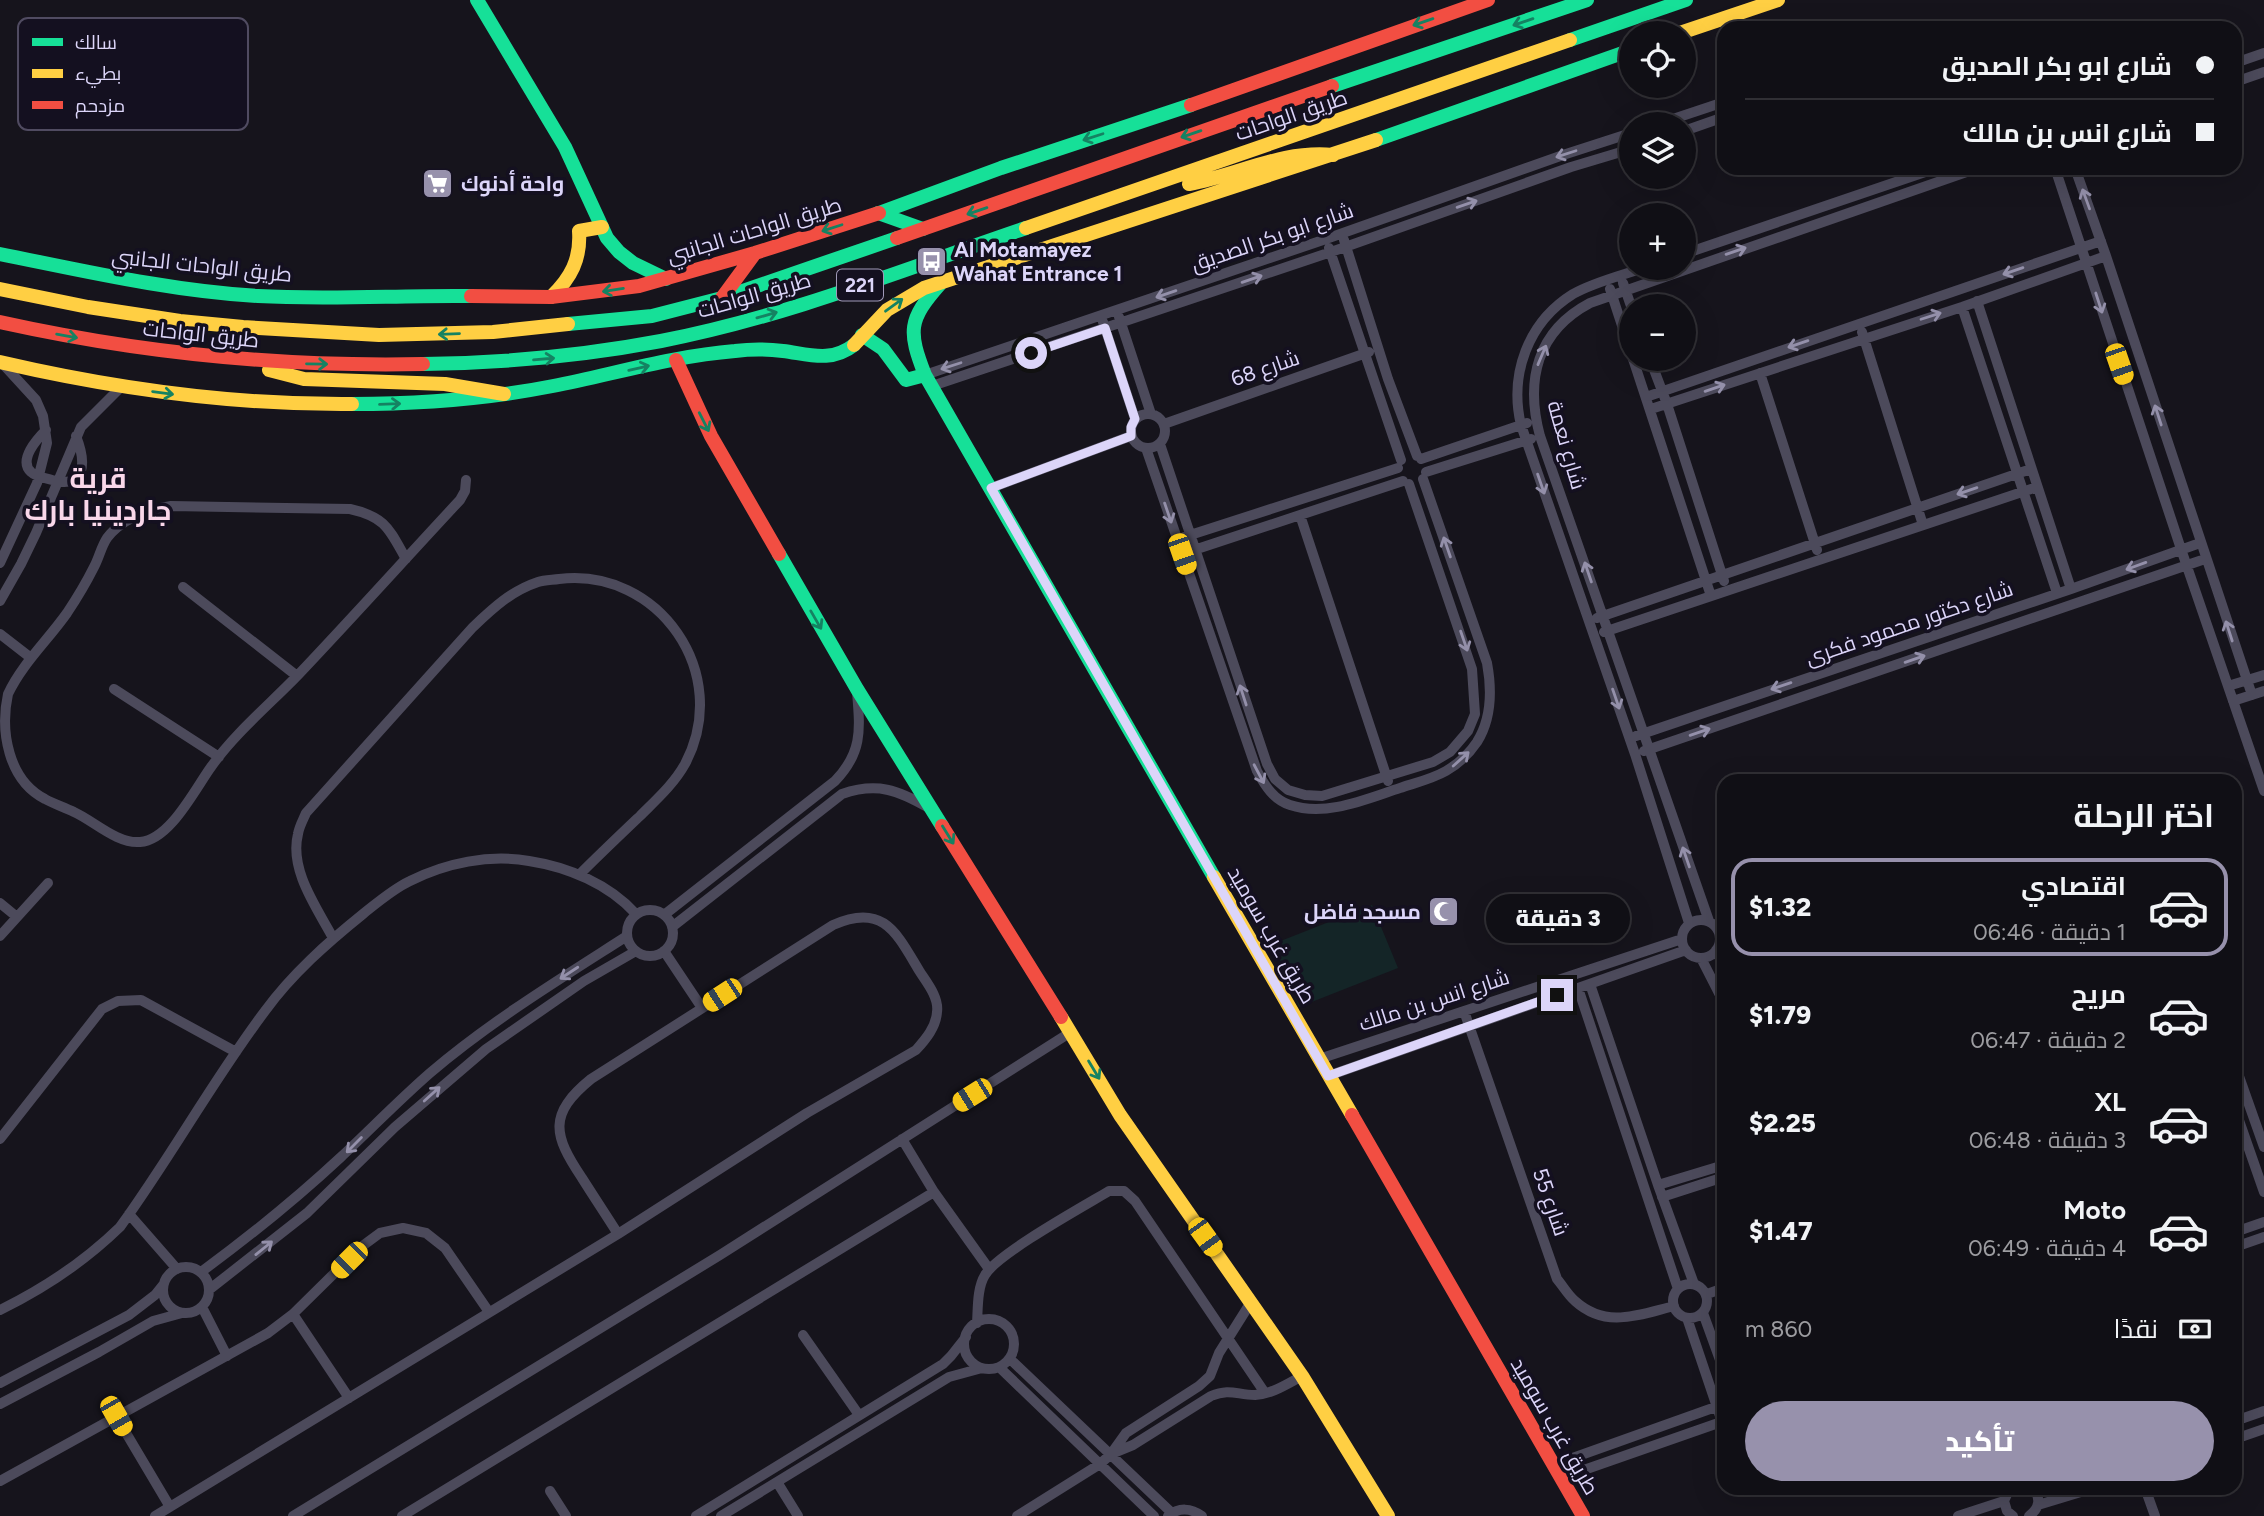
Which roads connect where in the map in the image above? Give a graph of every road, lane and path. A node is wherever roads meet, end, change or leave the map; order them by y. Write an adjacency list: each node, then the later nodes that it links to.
1 (477, 0): 27 (main road)
2 (1488, 0): 26 (main road, طريق الواحات الجانبي, one-way to 26)
3 (1587, 0): 28 (main road, طريق الواحات / 221, one-way to 28)
4 (1686, 0): 24 (main road, طريق الواحات / 221)
5 (1778, 0): 6 (main road)
6 (1696, 28)
7 (2264, 53): 9 (street)
8 (1619, 54): 18 (main road)
9 (2242, 61)
10 (2264, 72): 11 (street)
11 (2242, 80)
12 (1717, 104): 13 (street)
13 (1694, 112)
14 (1717, 119): 15 (street)
15 (1696, 127)
16 (1619, 137): 29 (street, شارع ابو بكر الصديق, one-way to 29)
17 (1619, 153): 32 (street, شارع ابو بكر الصديق, one-way to 17)
18 (1333, 155): 24 (main road); 44 (main road)
19 (1914, 175): 34 (street)
20 (1932, 175): 25 (street)
21 (1945, 175): 25 (street, شارع نعمة)
22 (2057, 175): 33 (street)
23 (2077, 175): 31 (street, one-way to 23)
24 (1160, 183): 65 (main road, طريق الواحات / 221, one-way to 24)
25 (1934, 183): 46 (street, شارع نعمة, one-way to 25)
26 (878, 213): 28 (main road); 36 (main road, طريق الواحات الجانبي, one-way to 36)
27 (602, 227): 41 (main road); 49 (main road)
28 (923, 229): 50 (main road, طريق الواحات / 221)
29 (1342, 233): 30 (street, شارع ابو بكر الصديق); 32 (street)
30 (1326, 239): 35 (street); 53 (street, شارع ابو بكر الصديق, one-way to 53)
31 (2101, 241): 33 (street); 38 (street)
32 (1346, 246): 35 (street, شارع ابو بكر الصديق); 62 (street)
33 (2080, 248): 39 (street); 57 (street, one-way to 57)
34 (1696, 250)
35 (1331, 252): 58 (street, شارع ابو بكر الصديق, one-way to 35); 63 (street)
36 (755, 253): 41 (main road, طريق الواحات الجانبي); 50 (main road)
37 (0, 254): 49 (main road, طريق الواحات الجانبي)
38 (2106, 256): 39 (street); 107 (street, one-way to 38)
39 (2085, 263): 51 (street); 110 (street, one-way to 110)
40 (1619, 276): 42 (street, شارع نعمة)
41 (666, 279): 49 (main road, طريق الواحات الجانبي, one-way to 49)
42 (1606, 280): 47 (street); 81 (street, شارع نعمة)
43 (1622, 280): 46 (street)
44 (943, 282): 60 (main road, one-way to 44); 70 (main road, طريق غرب سوميد)
45 (0, 289): 50 (main road, طريق الواحات / 221, one-way to 45)
46 (1625, 289): 47 (street, شارع نعمة); 48 (street)
47 (1611, 294): 55 (street); 79 (street, شارع نعمة, one-way to 47)
48 (1627, 294)
49 (551, 297)
50 (722, 298)
51 (1977, 302): 52 (street); 90 (street)
52 (1962, 307): 61 (street, one-way to 52); 91 (street)
53 (1116, 311): 54 (street, شارع ابو بكر الصديق); 58 (street)
54 (1101, 316): 59 (street); 70 (street, شارع ابو بكر الصديق, one-way to 70)
55 (1619, 318)
56 (0, 322): 65 (main road, طريق الواحات / 221, one-way to 65)
57 (1859, 323): 61 (street); 72 (street, one-way to 72)
58 (1121, 324): 59 (street, شارع ابو بكر الصديق); 77 (street)
59 (1105, 328): 70 (street, شارع ابو بكر الصديق); 78 (street)
60 (862, 335): 64 (main road); 70 (main road)
61 (1864, 338): 69 (street); 102 (street)
62 (1378, 349): 63 (street, شارع 68); 88 (street)
63 (1364, 354): 80 (street, شارع 68); 89 (street)
64 (676, 360): 73 (main road, one-way to 64); 138 (main road, one-way to 138)
65 (248, 361): 73 (main road)
66 (1, 362): 71 (main road); 92 (street)
67 (1637, 371): 74 (street)
68 (1654, 371): 72 (street)
69 (1760, 373): 75 (street, one-way to 69); 108 (street)
70 (928, 380): 98 (main road, طريق غرب سوميد)
71 (121, 387): 73 (main road, one-way to 73); 82 (street)
72 (1662, 391): 74 (street); 75 (street)
73 (504, 394)
74 (1646, 397): 76 (street)
75 (1667, 404): 76 (street); 117 (street)
76 (1651, 409): 118 (street)
77 (1150, 414): 78 (street); 80 (street)
78 (1135, 419): 83 (street)
79 (1536, 419): 81 (street); 84 (street, شارع نعمة)
80 (1164, 424): 86 (street)
81 (1521, 425): 85 (street, شارع نعمة); 88 (street)
82 (76, 436): 95 (street); 95 (street)
83 (1131, 436): 87 (street); 98 (street)
84 (1540, 436): 85 (street); 125 (street, شارع نعمة, one-way to 84)
85 (1527, 441): 93 (street); 126 (street, شارع نعمة, one-way to 126)
86 (1160, 444): 87 (street); 105 (street)
87 (1146, 448): 106 (street, one-way to 106)
88 (1419, 458): 89 (street); 93 (street)
89 (1399, 464): 96 (street); 105 (street)
90 (2031, 469): 91 (street); 97 (street)
91 (2017, 474): 99 (street); 102 (street, one-way to 102)
92 (39, 476): 95 (street); 100 (street)
93 (1425, 476): 96 (street); 150 (street, one-way to 93)
94 (466, 480): 112 (street)
95 (59, 482): 101 (street)
96 (1406, 482): 103 (street); 149 (street, one-way to 149)
97 (2037, 487): 99 (street); 120 (street)
98 (991, 488): 180 (main road, طريق غرب سوميد)
99 (2023, 491): 104 (street); 122 (street)
100 (31, 496): 101 (street); 115 (street)
101 (50, 501): 124 (street)
102 (1917, 508): 104 (street); 108 (street)
103 (1300, 515): 109 (street); 149 (street)
104 (1923, 525): 113 (street)
105 (1190, 535): 106 (street); 109 (street)
106 (1177, 539): 111 (street)
107 (2200, 543): 110 (street, شارع دكتور محمود فكرى); 114 (street)
108 (1815, 544): 113 (street); 117 (street)
109 (1195, 549): 111 (street); 144 (street, one-way to 109)
110 (2181, 549): 116 (street); 120 (street, شارع دكتور محمود فكرى, one-way to 120)
111 (1182, 554): 145 (street)
112 (406, 559): 132 (street); 134 (street)
113 (1820, 559): 121 (street)
114 (2206, 559): 116 (street, شارع دكتور محمود فكرى); 135 (street, one-way to 114)
115 (0, 564)
116 (2186, 565): 131 (street, شارع دكتور محمود فكرى); 136 (street)
117 (1722, 575): 118 (street); 121 (street)
118 (1706, 581): 123 (street); 125 (street)
119 (183, 587): 134 (street)
120 (2071, 589): 122 (street, شارع دكتور محمود فكرى)
121 (1727, 590): 123 (street)
122 (2057, 593): 130 (street, شارع دكتور محمود فكرى)
123 (1711, 596): 127 (street)
124 (0, 601)
125 (1603, 616): 126 (street); 127 (street, شارع نعمة)
126 (1590, 620): 129 (street, شارع نعمة)
127 (1608, 630): 129 (street); 142 (street, شارع نعمة)
128 (0, 634): 132 (street)
129 (1595, 635): 143 (street, شارع نعمة, one-way to 143)
130 (1935, 635): 131 (street); 142 (street, شارع دكتور محمود فكرى, one-way to 142)
131 (1941, 650): 146 (street, شارع دكتور محمود فكرى, one-way to 131)
132 (31, 658): 148 (street)
133 (2264, 675): 135 (street)
134 (297, 676): 148 (street)
135 (2246, 681): 136 (street); 140 (street)
136 (2228, 686): 141 (street)
137 (114, 689): 148 (street)
138 (857, 689): 154 (main road); 159 (street)
139 (2264, 691): 140 (street)
140 (2252, 695): 141 (street)
141 (2233, 701): 151 (street)
142 (1643, 733): 143 (street, شارع دكتور محمود فكرى); 146 (street, شارع نعمة)
143 (1630, 738): 147 (street, شارع نعمة)
144 (1258, 740): 145 (street); 152 (street)
145 (1247, 744): 153 (street, one-way to 153)
146 (1649, 749): 147 (street, شارع دكتور محمود فكرى); 162 (street, شارع نعمة, one-way to 146)
147 (1635, 754): 161 (street, شارع نعمة)
148 (219, 757)
149 (1387, 777): 150 (street); 152 (street)
150 (1391, 791): 153 (street)
151 (2264, 791)
152 (1332, 794): 153 (street)
153 (1335, 807)
154 (932, 809): 163 (street); 178 (main road, one-way to 178)
155 (579, 875): 158 (street); 166 (street); 166 (street)
156 (48, 883): 160 (street)
157 (0, 903): 160 (street)
158 (636, 914): 159 (street); 165 (street)
159 (664, 915): 163 (street)
160 (17, 918): 164 (street)
161 (1689, 923): 162 (street); 167 (street)
162 (1716, 923)
163 (672, 927): 170 (street)
164 (0, 936)
165 (627, 936): 169 (street); 201 (street, one-way to 201)
166 (333, 938): 179 (street)
167 (1684, 945): 171 (street); 172 (street, شارع انس بن مالك); 173 (street, شارع انس بن مالك)
168 (1717, 946): 171 (street)
169 (636, 951): 170 (street); 204 (street, one-way to 169)
170 (664, 951): 175 (street)
171 (1701, 958): 174 (street)
172 (1580, 972): 173 (street); 176 (street, شارع انس بن مالك)
173 (1584, 986): 177 (street, شارع انس بن مالك); 189 (street); 192 (street)
174 (1717, 989)
175 (702, 1008): 196 (street); 196 (street)
176 (1464, 1011): 177 (street, شارع 55); 180 (street, شارع انس بن مالك)
177 (1469, 1025): 181 (street, شارع انس بن مالك); 209 (street, شارع 55)
178 (1071, 1032): 185 (street); 208 (main road, one-way to 208)
179 (236, 1052): 184 (street); 193 (street)
180 (1319, 1059): 181 (main road, طريق غرب سوميد)
181 (1328, 1076): 244 (main road, طريق غرب سوميد)
182 (2242, 1085): 186 (street)
183 (2242, 1133): 191 (street)
184 (0, 1139)
185 (902, 1139): 190 (street); 259 (street)
186 (2264, 1147)
187 (1717, 1168): 189 (street)
188 (1717, 1178): 189 (street)
189 (1660, 1190): 192 (street); 202 (street)
190 (934, 1192): 200 (street); 260 (street)
191 (2264, 1192)
192 (1647, 1193): 205 (street)
193 (129, 1214): 199 (street); 211 (street)
194 (2264, 1222): 195 (street)
195 (2242, 1230)
196 (618, 1234): 212 (street)
197 (2264, 1237): 198 (street)
198 (2242, 1245)
199 (177, 1269): 201 (street); 203 (street)
200 (989, 1269): 217 (street); 220 (street)
201 (201, 1272): 204 (street)
202 (1694, 1284): 205 (street); 207 (street)
203 (163, 1285): 213 (street); 228 (street)
204 (210, 1289): 210 (street)
205 (1678, 1289): 209 (street)
206 (1717, 1290): 207 (street)
207 (1707, 1294): 215 (street)
208 (1251, 1302): 220 (street); 227 (main road)
209 (1674, 1306): 216 (street)
210 (202, 1307): 213 (street); 222 (street)
211 (0, 1310)
212 (489, 1312): 214 (street); 231 (street)
213 (182, 1313): 233 (street)
214 (293, 1314): 222 (street); 231 (street)
215 (1703, 1314): 216 (street); 221 (street)
216 (1687, 1318): 232 (street)
217 (977, 1323): 219 (street); 223 (street)
218 (803, 1335): 236 (street)
219 (966, 1336): 225 (street); 236 (street)
220 (1228, 1339): 226 (street); 230 (street)
221 (1717, 1352)
222 (228, 1356): 237 (street)
223 (1010, 1359): 224 (street); 242 (street)
224 (999, 1367): 225 (street); 243 (street)
225 (982, 1368): 247 (street)
226 (1210, 1376): 229 (street); 242 (street)
227 (1302, 1377): 230 (street); 267 (main road)
228 (0, 1383)
229 (1222, 1392): 230 (street); 242 (street)
230 (1265, 1393)
231 (349, 1398): 253 (street)
232 (1717, 1398)
233 (0, 1404)
234 (1717, 1407): 244 (street)
235 (2264, 1411): 238 (street)
236 (859, 1415): 262 (street)
237 (116, 1416): 246 (street); 253 (street)
238 (2242, 1419)
239 (1717, 1424): 245 (street)
240 (2264, 1429): 241 (street)
241 (2242, 1437)
242 (1111, 1454): 243 (street); 256 (street)
243 (1100, 1464): 255 (street); 265 (street)
244 (1553, 1465): 245 (main road, طريق غرب سوميد)
245 (1561, 1478): 268 (main road, طريق غرب سوميد)
246 (0, 1481)
247 (777, 1482): 263 (street); 264 (street)
248 (550, 1491): 261 (street)
249 (2007, 1495): 252 (street)
250 (2077, 1495): 254 (street)
251 (2148, 1495): 270 (street)
252 (2004, 1501): 257 (street); 269 (street)
253 (170, 1507): 258 (street)
254 (2035, 1512)
255 (1151, 1515)
256 (1170, 1515): 266 (street)
257 (2009, 1515)
258 (155, 1516)
259 (293, 1516)
260 (402, 1516)
261 (566, 1516)
262 (696, 1516)
263 (721, 1516)
264 (798, 1516)
265 (1017, 1516)
266 (1202, 1516)
267 (1388, 1516)
268 (1583, 1516)
269 (1958, 1516)
270 (2155, 1516)

